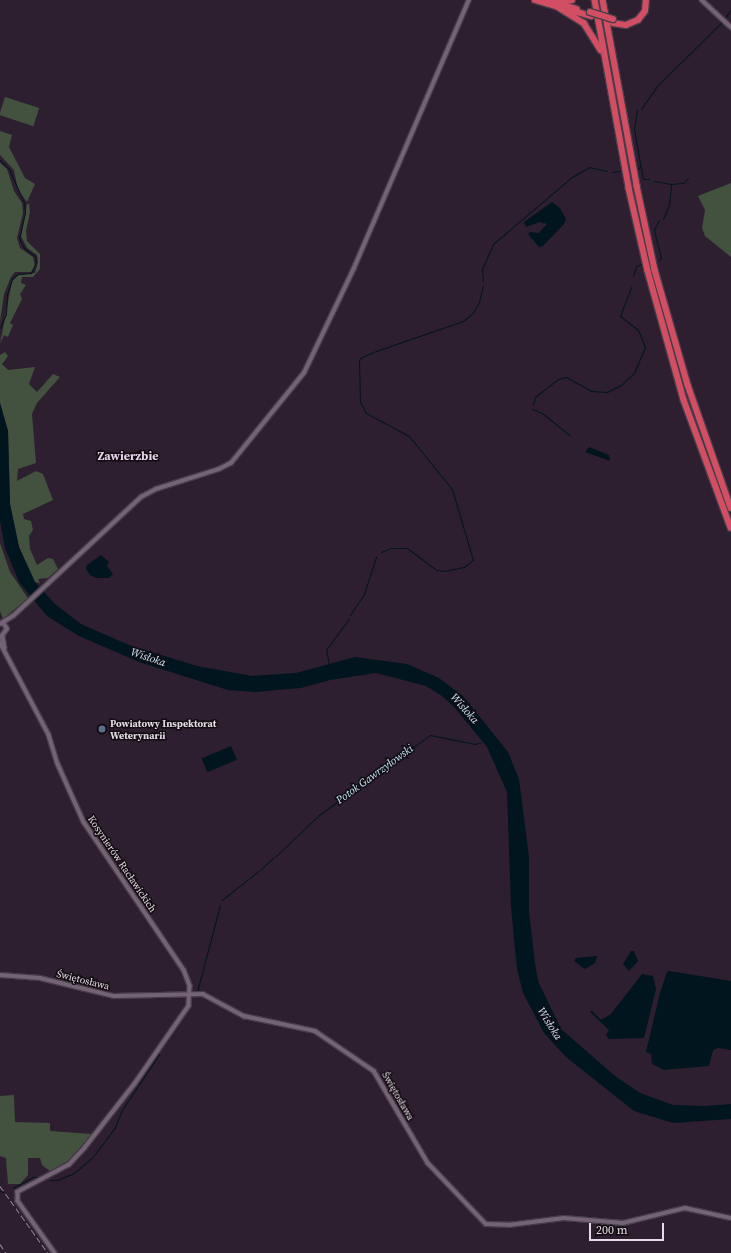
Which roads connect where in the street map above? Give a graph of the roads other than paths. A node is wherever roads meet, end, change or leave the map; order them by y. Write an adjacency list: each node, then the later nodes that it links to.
1 (535, 0): 11 (highway)
2 (549, 0): 3 (highway); 12 (highway)
3 (572, 0)
4 (595, 0): 16 (highway)
5 (603, 0): 14 (highway)
6 (606, 0): 14 (highway)
7 (643, 0): 13 (highway)
8 (646, 0): 13 (highway)
9 (702, 0): 15 (street)
10 (469, 1): 19 (street)
11 (558, 7): 12 (highway); 16 (highway)
12 (590, 14): 13 (highway)
13 (613, 21)
14 (607, 24): 17 (highway)
15 (731, 27)
16 (608, 69): 18 (highway)
17 (731, 508)
18 (731, 528)
19 (13, 616): 20 (street); 21 (street)
20 (1, 623): 21 (street)
21 (7, 627): 22 (street)
22 (2, 638): 24 (street, Kosynierów Racławickich)
23 (0, 642): 24 (street, Kosynierów Racławickich)
24 (6, 653): 26 (street, Kosynierów Racławickich)
25 (0, 975): 26 (street, Świętosława)
26 (190, 994): 27 (street, Świętosława); 28 (street)
27 (731, 1218)
28 (54, 1253)

